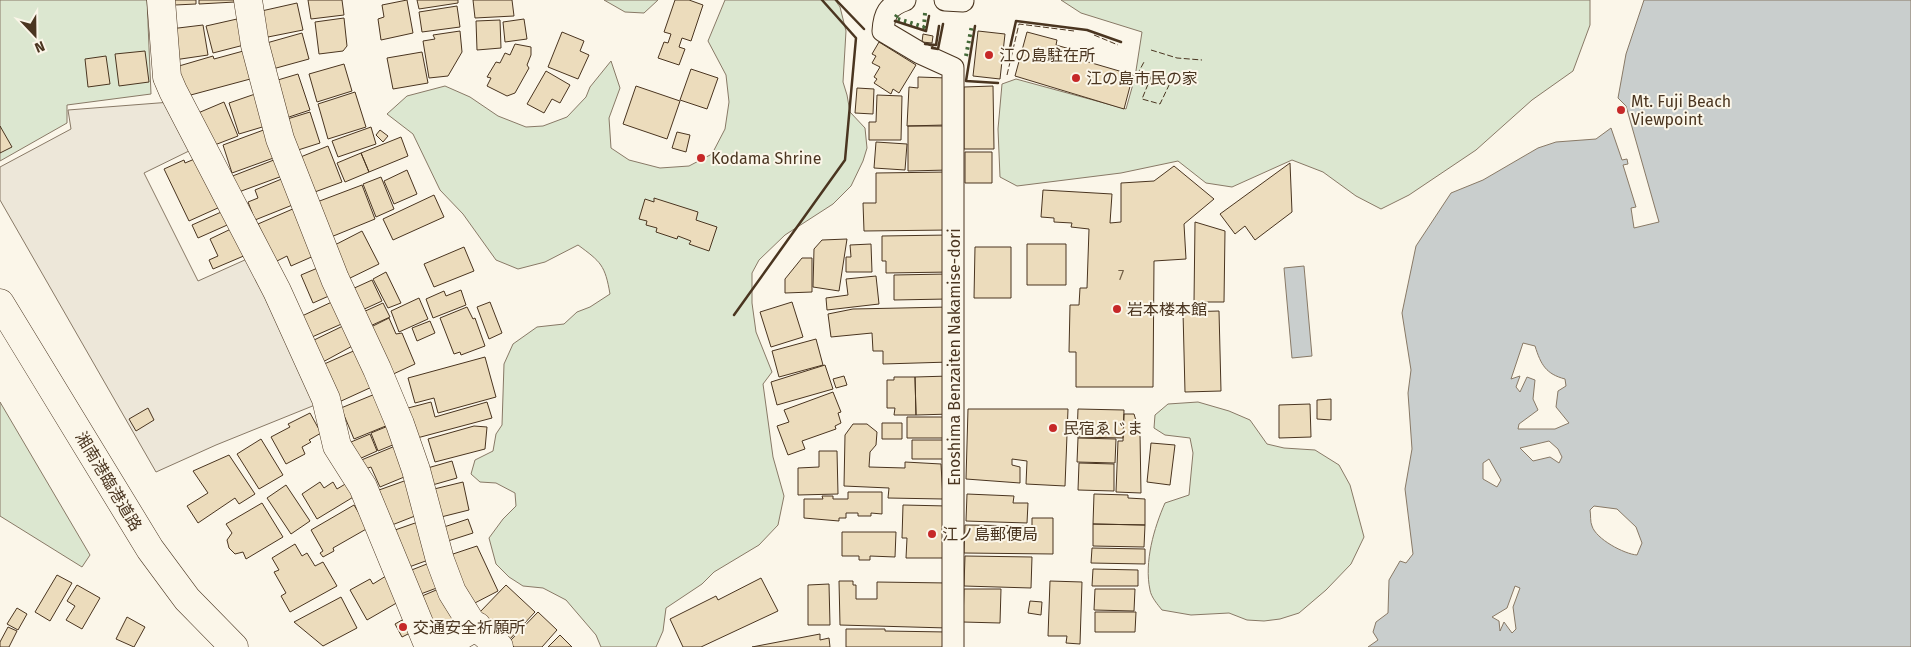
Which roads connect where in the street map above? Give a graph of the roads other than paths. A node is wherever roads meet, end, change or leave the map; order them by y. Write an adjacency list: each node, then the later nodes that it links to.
1 (160, 0): 7 (street)
2 (248, 0): 5 (street)
3 (905, 0): 10 (street, Enoshima Benzaiten Nakamise-dori)
4 (0, 303): 6 (street, 湘南港臨港道路)
5 (477, 626): 8 (street); 9 (street)
6 (234, 647)
7 (429, 647)
8 (442, 647)
9 (499, 647)
10 (953, 647)

